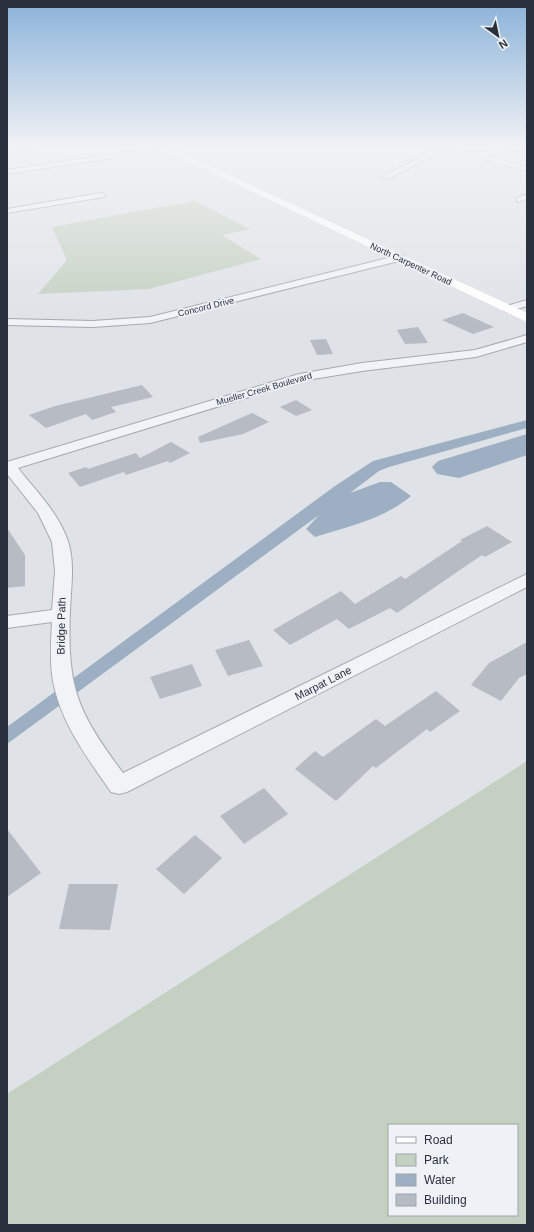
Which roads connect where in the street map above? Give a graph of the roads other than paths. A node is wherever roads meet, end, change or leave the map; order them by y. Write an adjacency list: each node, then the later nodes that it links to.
1 (39, 205): 3 (street)
2 (287, 205): 4 (street, North Carpenter Road)
3 (7, 211)
4 (400, 258): 6 (street, North Carpenter Road); 8 (street, Concord Drive)
5 (527, 303): 6 (street)
6 (507, 309): 7 (street, North Carpenter Road)
7 (527, 318)
8 (7, 322)
9 (527, 338): 10 (street, Mueller Creek Boulevard)
10 (8, 467): 12 (street, Bridge Path)
11 (524, 585): 14 (street, Marpat Lane)
12 (61, 615): 13 (street); 14 (street, Bridge Path)
13 (7, 622)
14 (119, 785)

